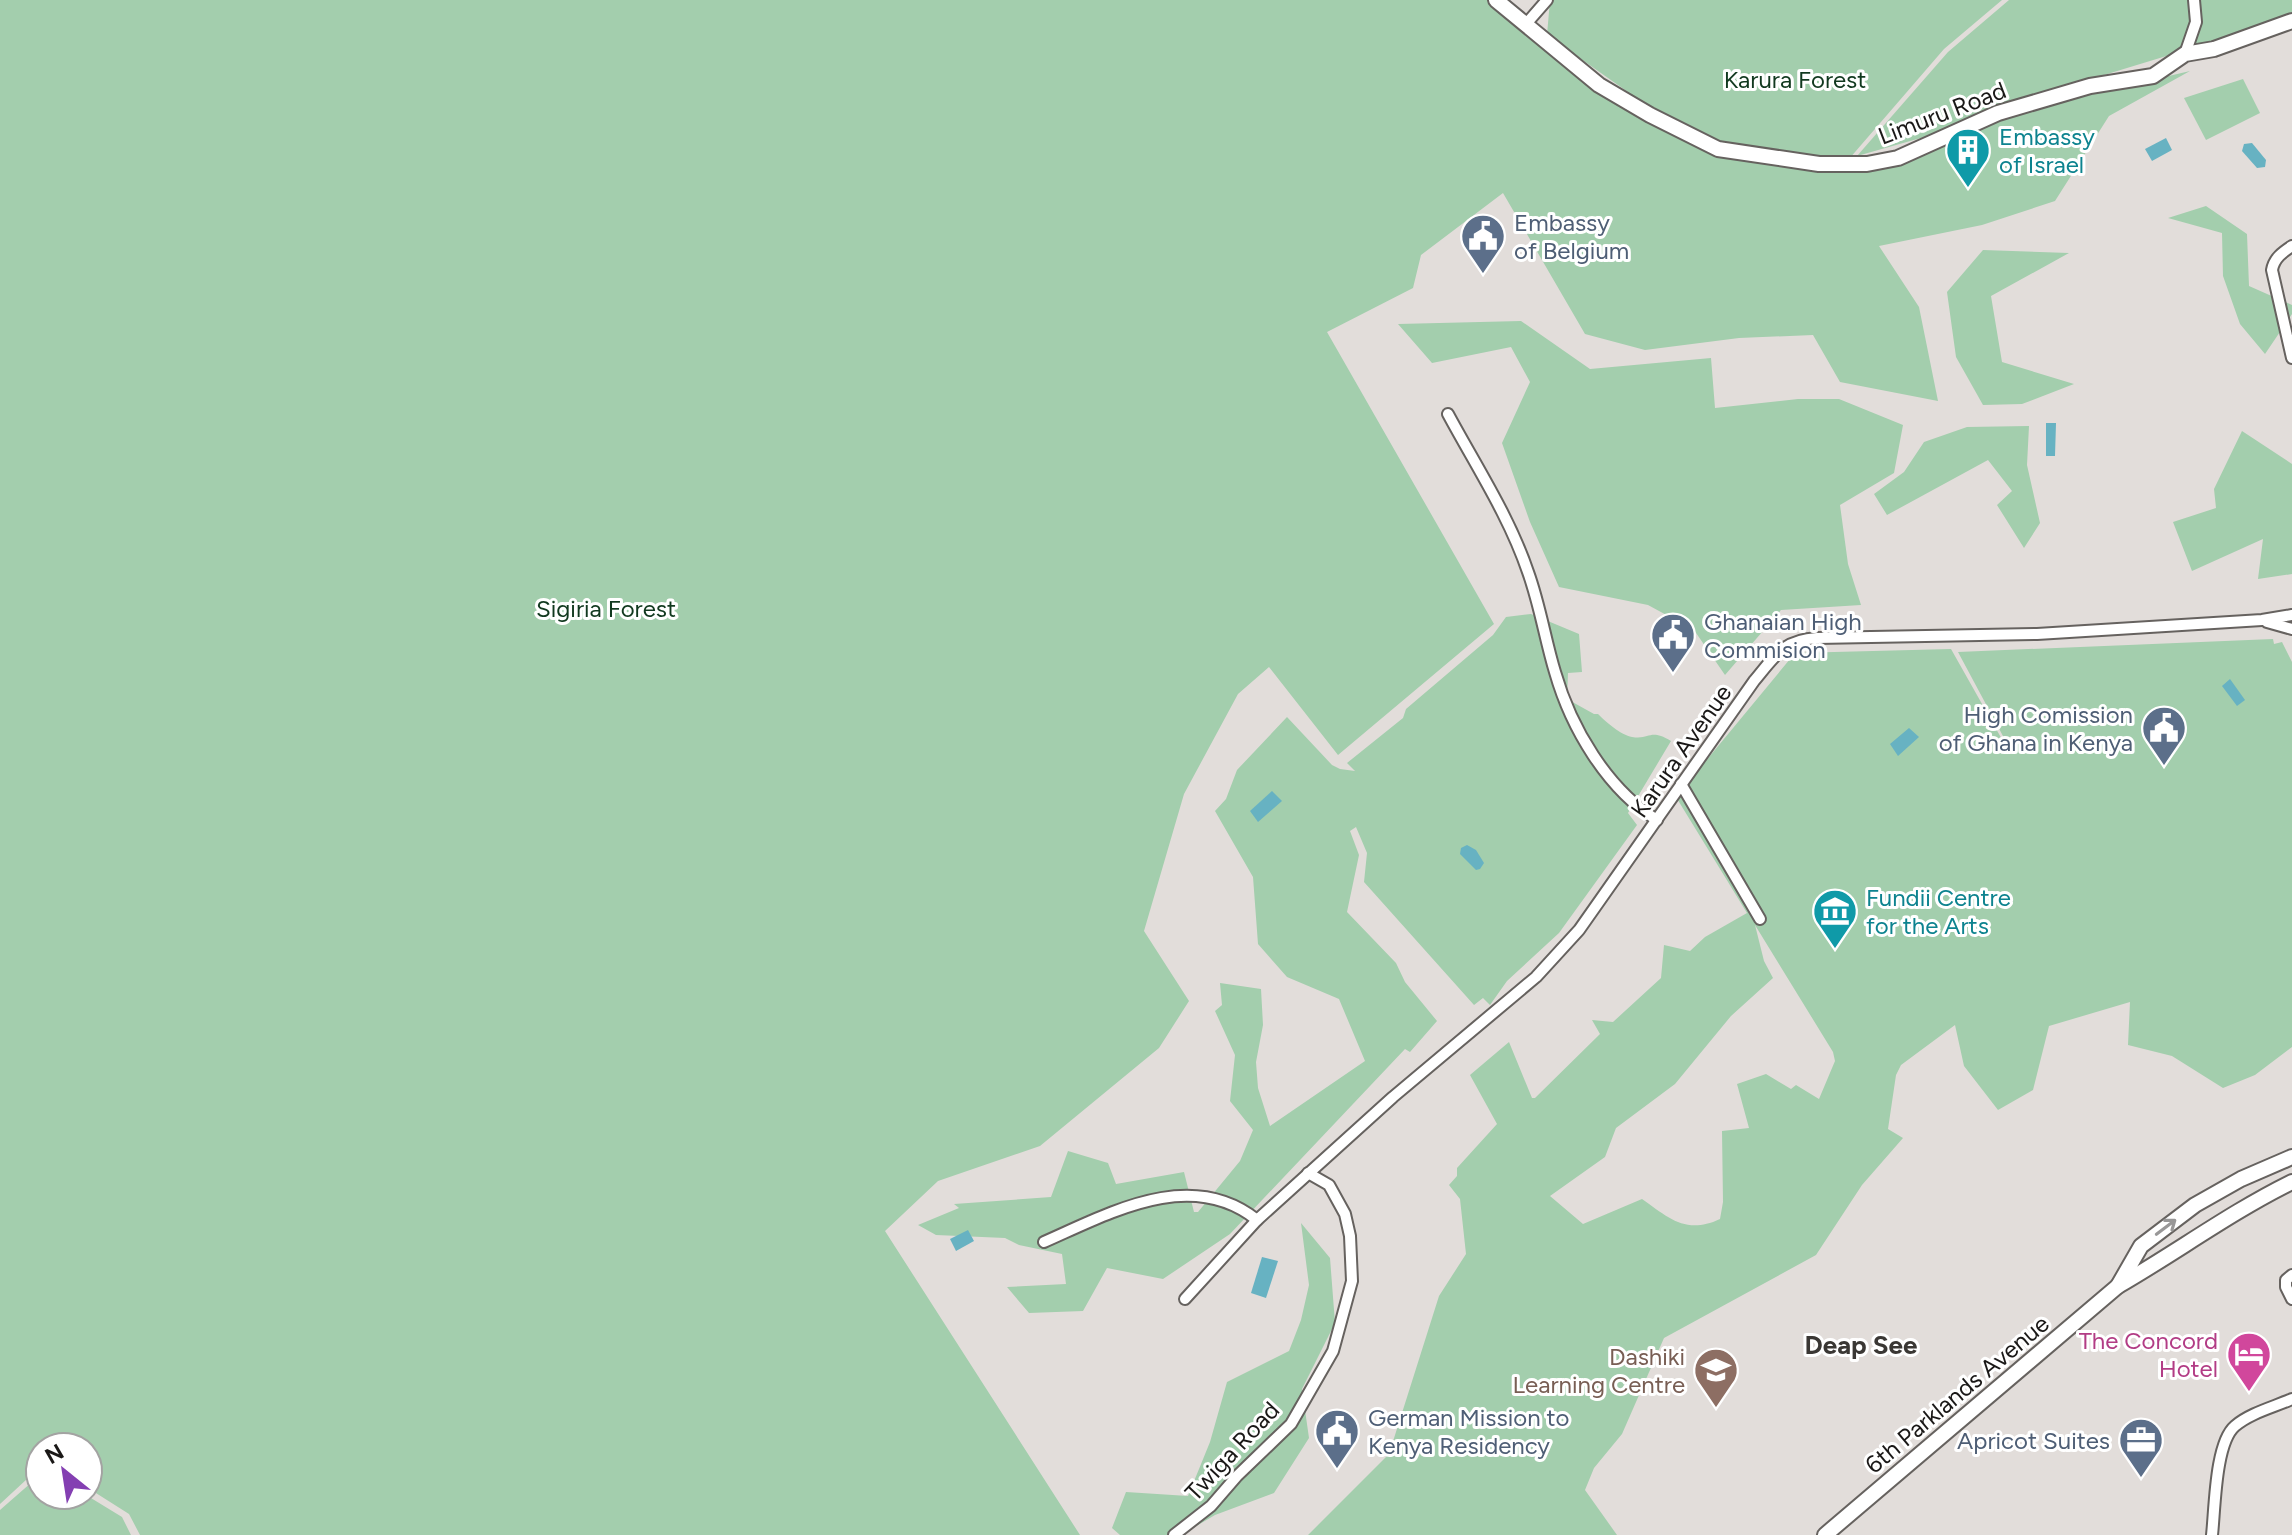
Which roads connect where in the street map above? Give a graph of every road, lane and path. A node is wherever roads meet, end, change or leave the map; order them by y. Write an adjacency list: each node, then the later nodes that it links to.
1 (1496, 0): 5 (main road, Limuru Road)
2 (1547, 0): 5 (street)
3 (2194, 0): 6 (street)
4 (2292, 21): 6 (main road, Limuru Road)
5 (1526, 24): 6 (main road, Limuru Road)
6 (2185, 54)
7 (2292, 246): 8 (street)
8 (2292, 358)
9 (1448, 414): 14 (street)
10 (2292, 615): 11 (street, Karura Avenue)
11 (2262, 620): 12 (street, Karura Avenue); 13 (street, Karura Avenue)
12 (2292, 629)
13 (1681, 784): 14 (street, Karura Avenue); 15 (street)
14 (1657, 820): 17 (street, Karura Avenue)
15 (1760, 919)
16 (2292, 1157): 22 (main road, 6th Parklands Avenue, one-way to 16)
17 (1308, 1173): 19 (street, Karura Avenue); 26 (street, Twiga Road)
18 (2292, 1182): 22 (main road, 6th Parklands Avenue)
19 (1257, 1220): 20 (street); 23 (street, Karura Avenue)
20 (1044, 1242)
21 (2292, 1275): 24 (street)
22 (2118, 1286): 27 (main road, 6th Parklands Avenue)
23 (1185, 1299)
24 (2292, 1299)
25 (2292, 1399): 28 (street)
26 (1174, 1535)
27 (1825, 1535)
28 (2212, 1535)

